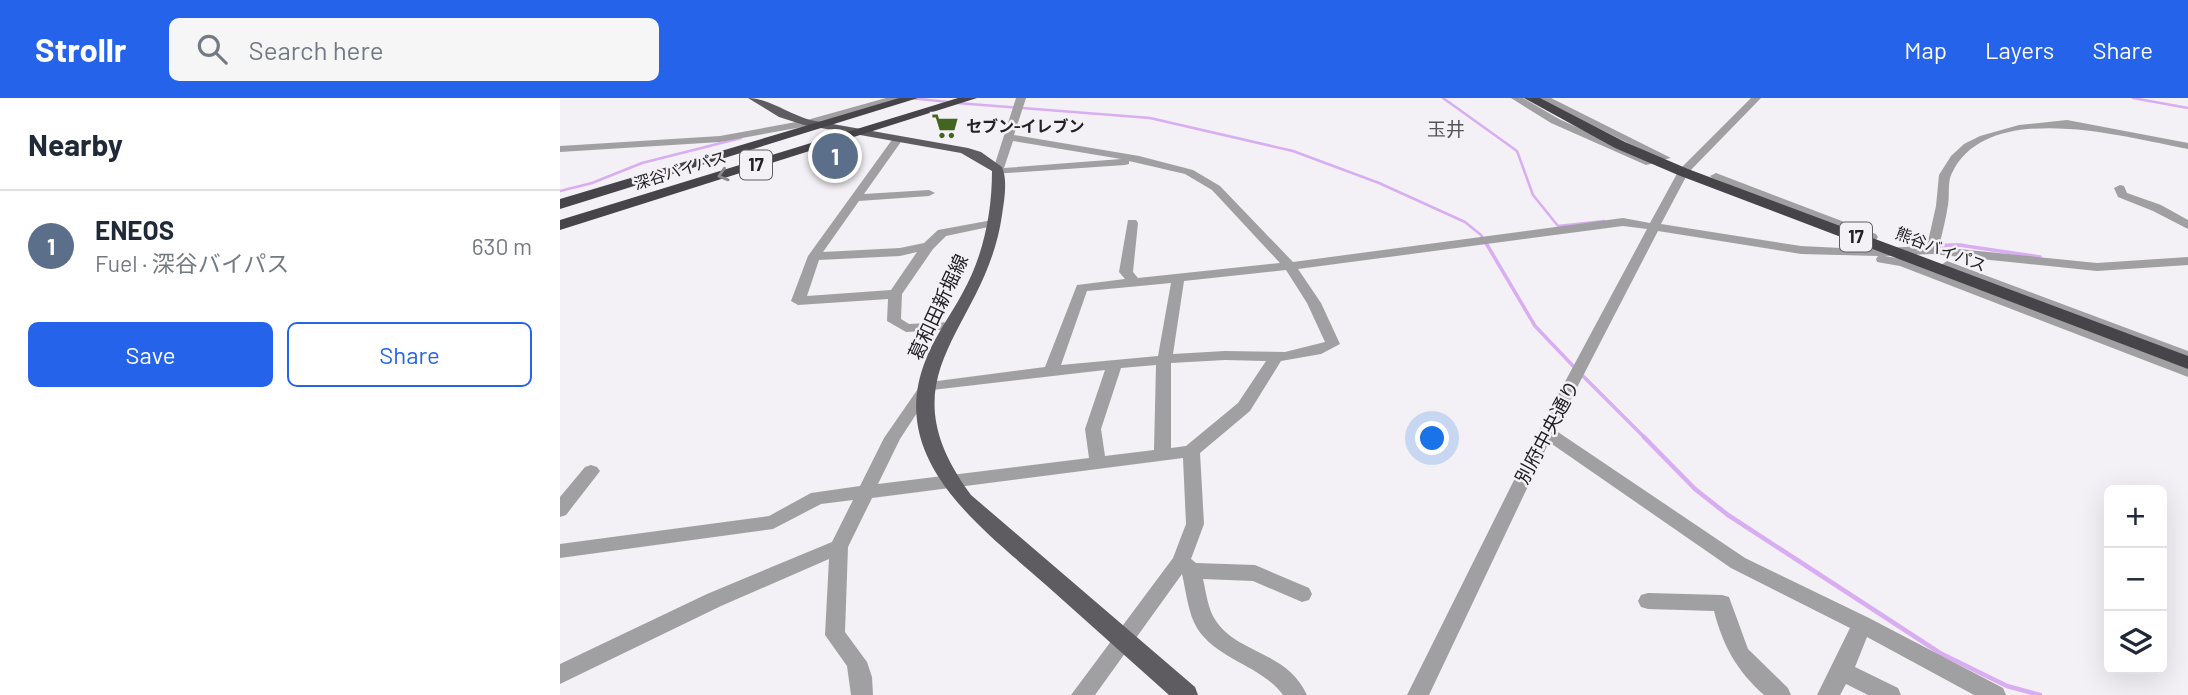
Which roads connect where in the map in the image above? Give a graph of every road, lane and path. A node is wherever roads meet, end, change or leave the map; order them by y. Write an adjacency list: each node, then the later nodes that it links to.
1 (754, 98): 9 (main road)
2 (1516, 98): 7 (street)
3 (1756, 98): 21 (street, 別府中央通り)
4 (905, 99): 9 (highway, 深谷バイパス / 17)
5 (958, 102): 9 (highway); 11 (highway, 深谷バイパス / 17)
6 (1019, 104): 12 (street)
7 (1543, 104): 17 (street); 19 (street); 21 (highway, 熊谷バイパス / 17)
8 (2030, 116): 10 (street)
9 (819, 125): 11 (main road); 15 (street); 16 (highway, 深谷バイパス / 17)
10 (2074, 125): 14 (street); 35 (street)
11 (855, 131): 13 (main road); 16 (highway); 30 (highway, 深谷バイパス / 17, one-way to 30)
12 (1008, 137): 18 (street); 20 (street)
13 (898, 139): 20 (main road); 25 (street)
14 (2188, 146)
15 (560, 149)
16 (738, 150): 26 (highway, 深谷バイパス / 17)
17 (1666, 158)
18 (1145, 160): 20 (street); 41 (street)
19 (1650, 163)
20 (998, 171): 27 (main road, 葛和田新堀線)
21 (1683, 172): 28 (highway, 熊谷バイパス / 17); 32 (street, 別府中央通り)
22 (1716, 176): 28 (street)
23 (2120, 188): 31 (street)
24 (929, 193): 25 (street)
25 (856, 198): 38 (street)
26 (560, 204)
27 (994, 222): 34 (street); 46 (main road, 葛和田新堀線)
28 (1817, 222): 33 (street); 36 (highway, 熊谷バイパス / 17)
29 (1132, 223): 43 (street)
30 (560, 225)
31 (2188, 225)
32 (1654, 226): 37 (street); 41 (street); 55 (street, 別府中央通り)
33 (1872, 237)
34 (928, 246): 38 (street); 44 (street)
35 (1932, 250): 36 (street); 39 (street)
36 (1896, 252): 37 (street); 45 (highway, 熊谷バイパス / 17)
37 (1861, 253): 53 (street)
38 (814, 256): 44 (street)
39 (2188, 261)
40 (1947, 265): 45 (street)
41 (1290, 266): 42 (street); 48 (street)
42 (1178, 278): 43 (street); 49 (street)
43 (1135, 283): 52 (street)
44 (895, 294): 46 (street)
45 (2031, 300): 47 (street); 50 (highway, 熊谷バイパス / 17)
46 (951, 326): 54 (main road, 葛和田新堀線)
47 (2188, 356)
48 (1275, 359): 49 (street); 56 (street)
49 (1164, 362): 51 (street); 57 (street)
50 (2188, 363)
51 (1114, 365): 52 (street); 58 (street)
52 (1052, 369): 54 (street)
53 (2188, 372)
54 (926, 386): 60 (main road, 葛和田新堀線); 61 (street)
55 (1546, 432): 68 (street); 76 (street, 別府中央通り)
56 (1191, 451): 57 (street); 65 (street)
57 (1162, 454): 58 (street)
58 (1098, 463): 60 (street)
59 (591, 471): 62 (street)
60 (950, 482): 61 (street); 69 (main road, 葛和田新堀線)
61 (863, 494): 63 (street); 64 (street)
62 (560, 510)
63 (839, 547): 71 (street); 72 (street)
64 (560, 551)
65 (1186, 566): 66 (street); 69 (street); 75 (street)
66 (1302, 594)
67 (1648, 601): 77 (street)
68 (1862, 624): 70 (street); 80 (street)
69 (1124, 638): 73 (street); 74 (main road, 葛和田新堀線)
70 (1842, 671): 78 (street); 79 (street)
71 (560, 674)
72 (862, 695)
73 (1082, 695)
74 (1186, 695)
75 (1296, 695)
76 (1418, 695)
77 (1780, 695)
78 (1828, 695)
79 (1890, 695)
80 (1995, 695)

